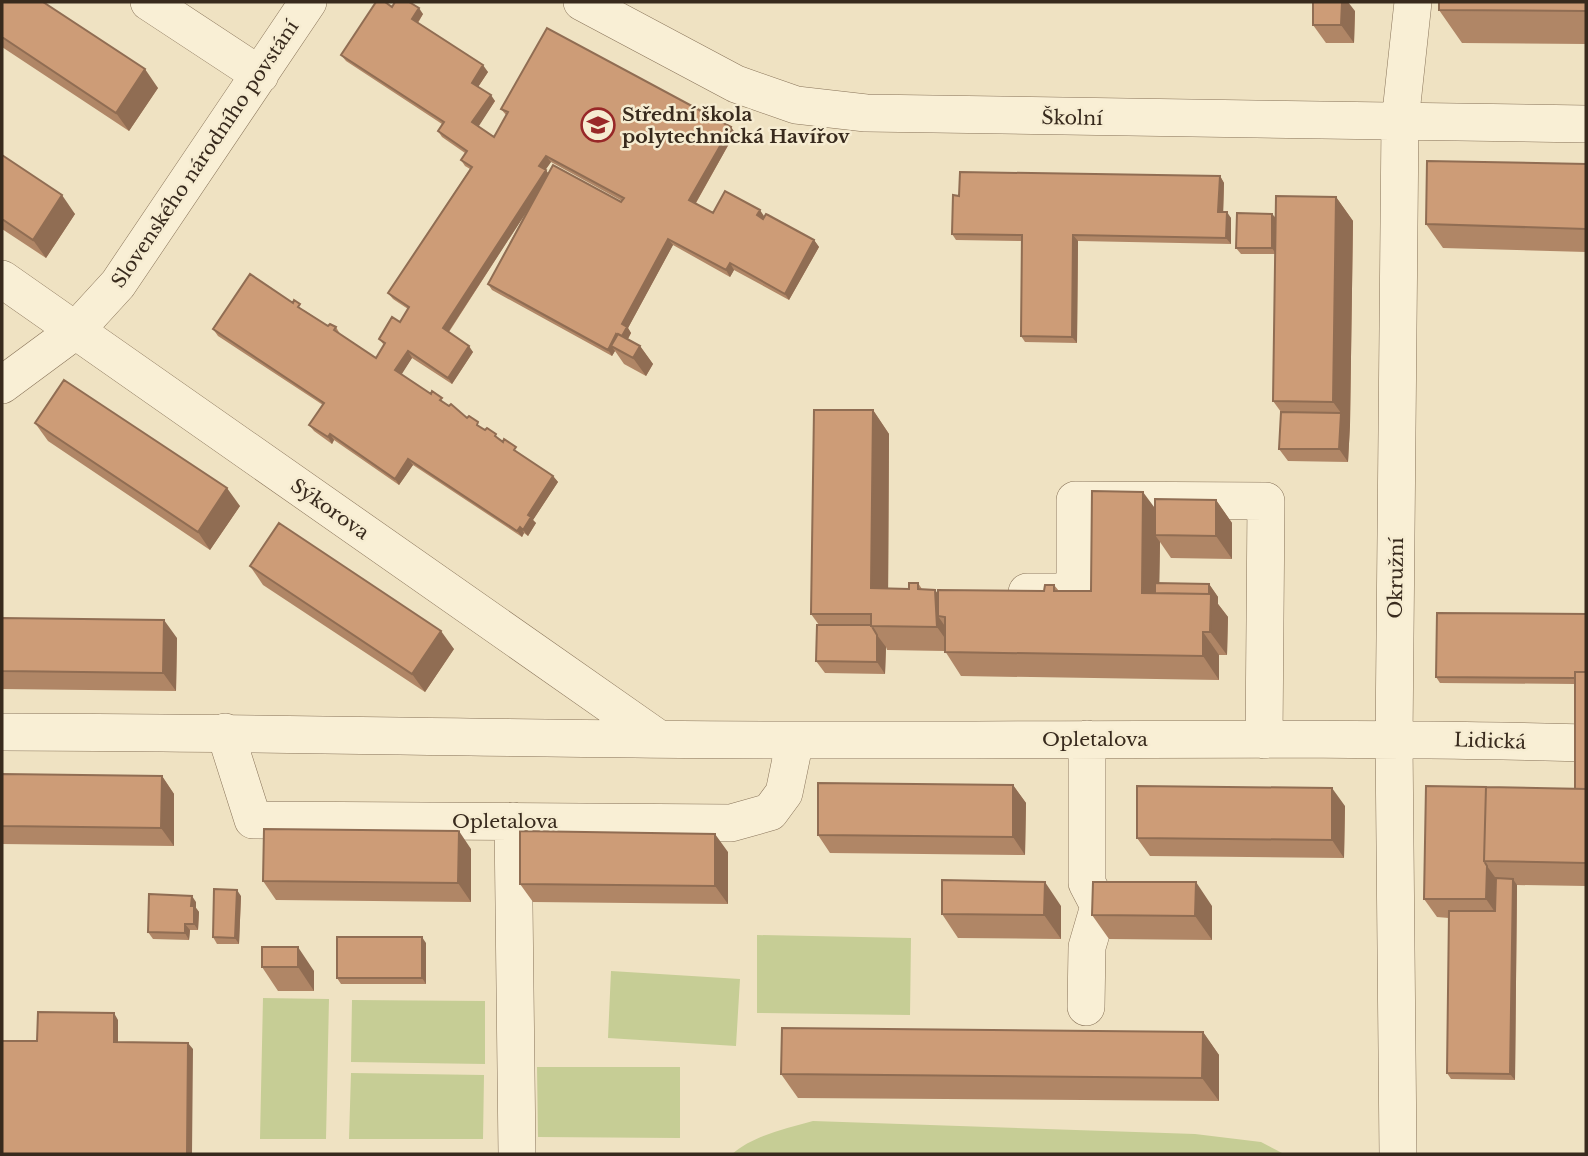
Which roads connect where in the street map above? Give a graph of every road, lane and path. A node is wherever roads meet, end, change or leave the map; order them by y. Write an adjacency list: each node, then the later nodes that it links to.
1 (149, 2): 5 (street)
2 (308, 2): 5 (street, Slovenského národního povstání)
3 (582, 2): 6 (street, Školní)
4 (1413, 2): 6 (street, Okružní)
5 (260, 75): 9 (street, Slovenského národního povstání)
6 (1399, 122): 7 (street, Školní); 18 (street, Okružní)
7 (1586, 124)
8 (2, 279): 9 (street, Sýkorova)
9 (75, 331): 10 (street, Slovenského národního povstání); 14 (street, Sýkorova)
10 (2, 385)
11 (994, 592): 17 (street)
12 (2, 732): 13 (street, Opletalova)
13 (225, 732): 14 (street, Opletalova); 20 (street, Opletalova)
14 (659, 739): 16 (street, Opletalova)
15 (1087, 739): 16 (street, Opletalova); 17 (street, Opletalova); 21 (street)
16 (795, 740): 20 (street, Opletalova)
17 (1264, 740): 18 (street, Opletalova)
18 (1394, 741): 19 (street, Lidická); 23 (street, Okružní)
19 (1586, 743)
20 (513, 821): 22 (street)
21 (1086, 1007)
22 (517, 1154)
23 (1398, 1154)

